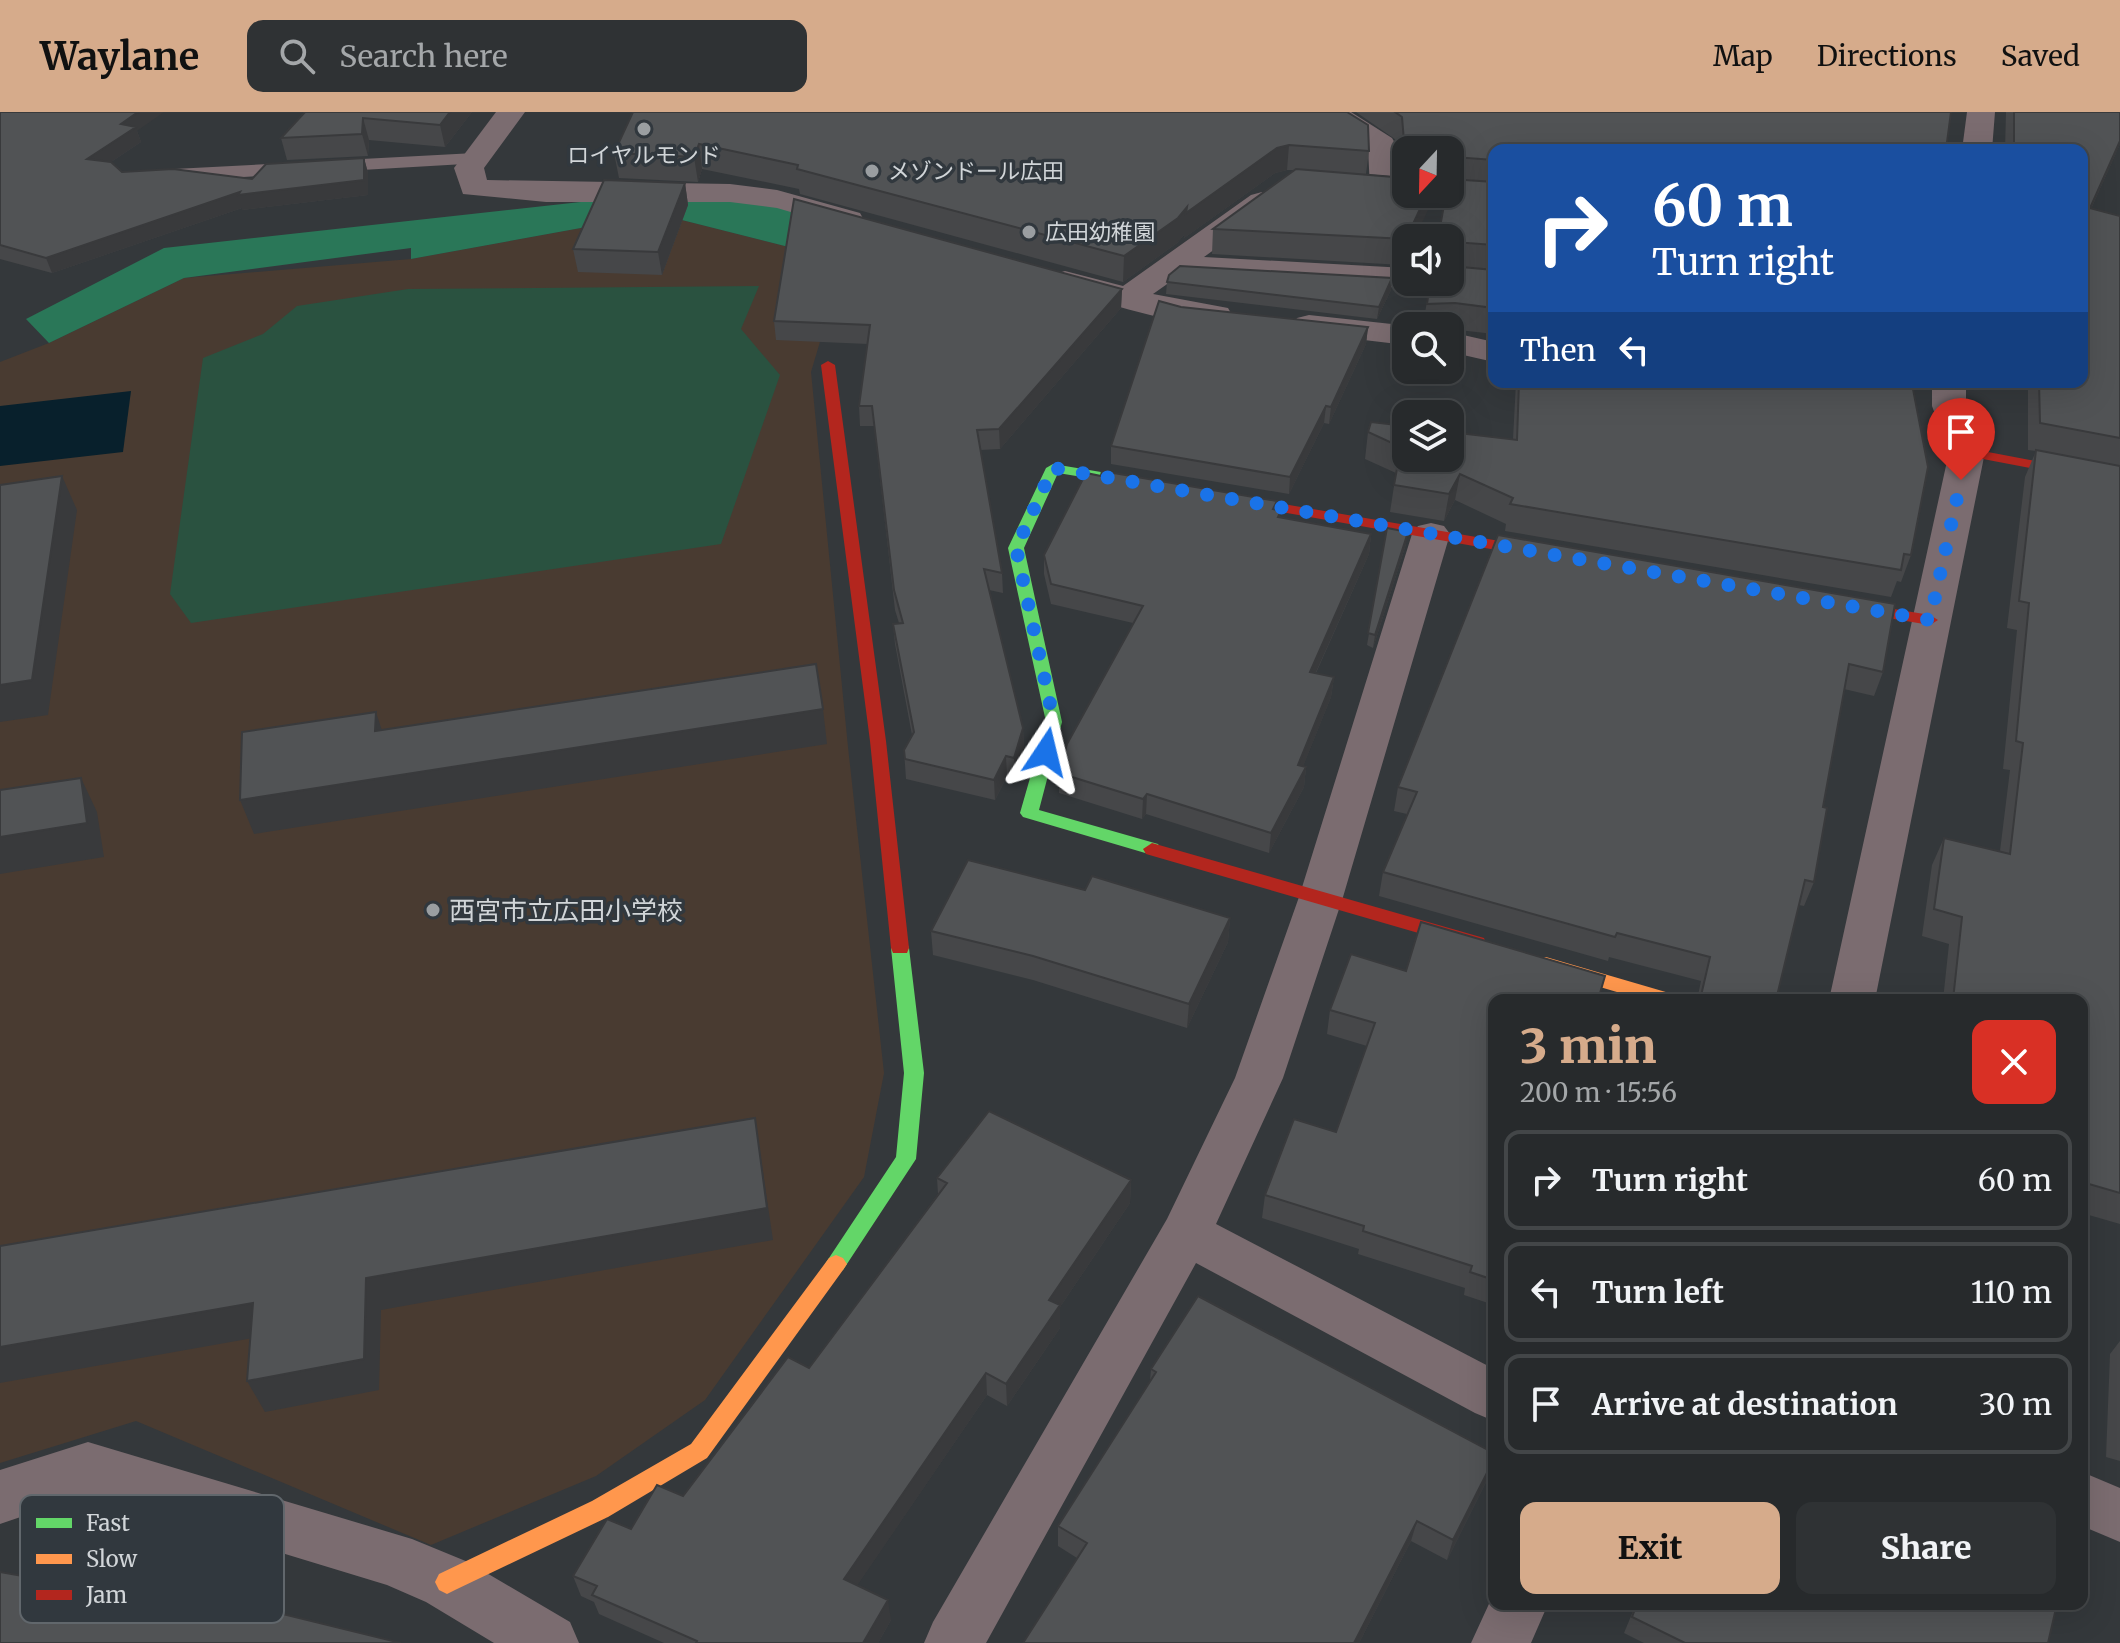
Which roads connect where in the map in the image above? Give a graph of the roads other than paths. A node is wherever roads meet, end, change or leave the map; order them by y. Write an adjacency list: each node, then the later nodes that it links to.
1 (511, 112): 5 (street)
2 (1331, 112): 8 (street)
3 (1981, 112): 4 (street)
4 (1978, 144)
5 (475, 159): 6 (lane); 9 (street)
6 (161, 176)
7 (1287, 182): 10 (street)
8 (1382, 189)
9 (874, 227)
10 (1172, 265): 12 (street); 13 (street)
11 (1040, 274): 13 (street)
12 (1392, 277)
13 (1127, 298): 14 (street)
14 (1240, 318)
15 (1285, 322): 16 (street)
16 (1392, 333)
17 (1464, 345): 18 (street)
18 (1488, 351)
19 (828, 365): 41 (street)
20 (1939, 397): 21 (street)
21 (1967, 452): 22 (street); 28 (street)
22 (2120, 481)
23 (1159, 486): 29 (street)
24 (1204, 494): 25 (street)
25 (1431, 534): 26 (street); 29 (street)
26 (1571, 558)
27 (1821, 601): 28 (street)
28 (1930, 620): 33 (street)
29 (1321, 897): 30 (street); 34 (street)
30 (1502, 951)
31 (1533, 960): 32 (street)
32 (1649, 994)
33 (1853, 994)
34 (1186, 1233): 35 (street); 44 (street)
35 (1488, 1393)
36 (178, 1495): 37 (street)
37 (0, 1497)
38 (2088, 1502): 39 (street)
39 (2120, 1515)
40 (284, 1527): 41 (street)
41 (447, 1582): 43 (street)
42 (1516, 1610): 45 (street)
43 (549, 1643)
44 (954, 1643)
45 (1501, 1643)

